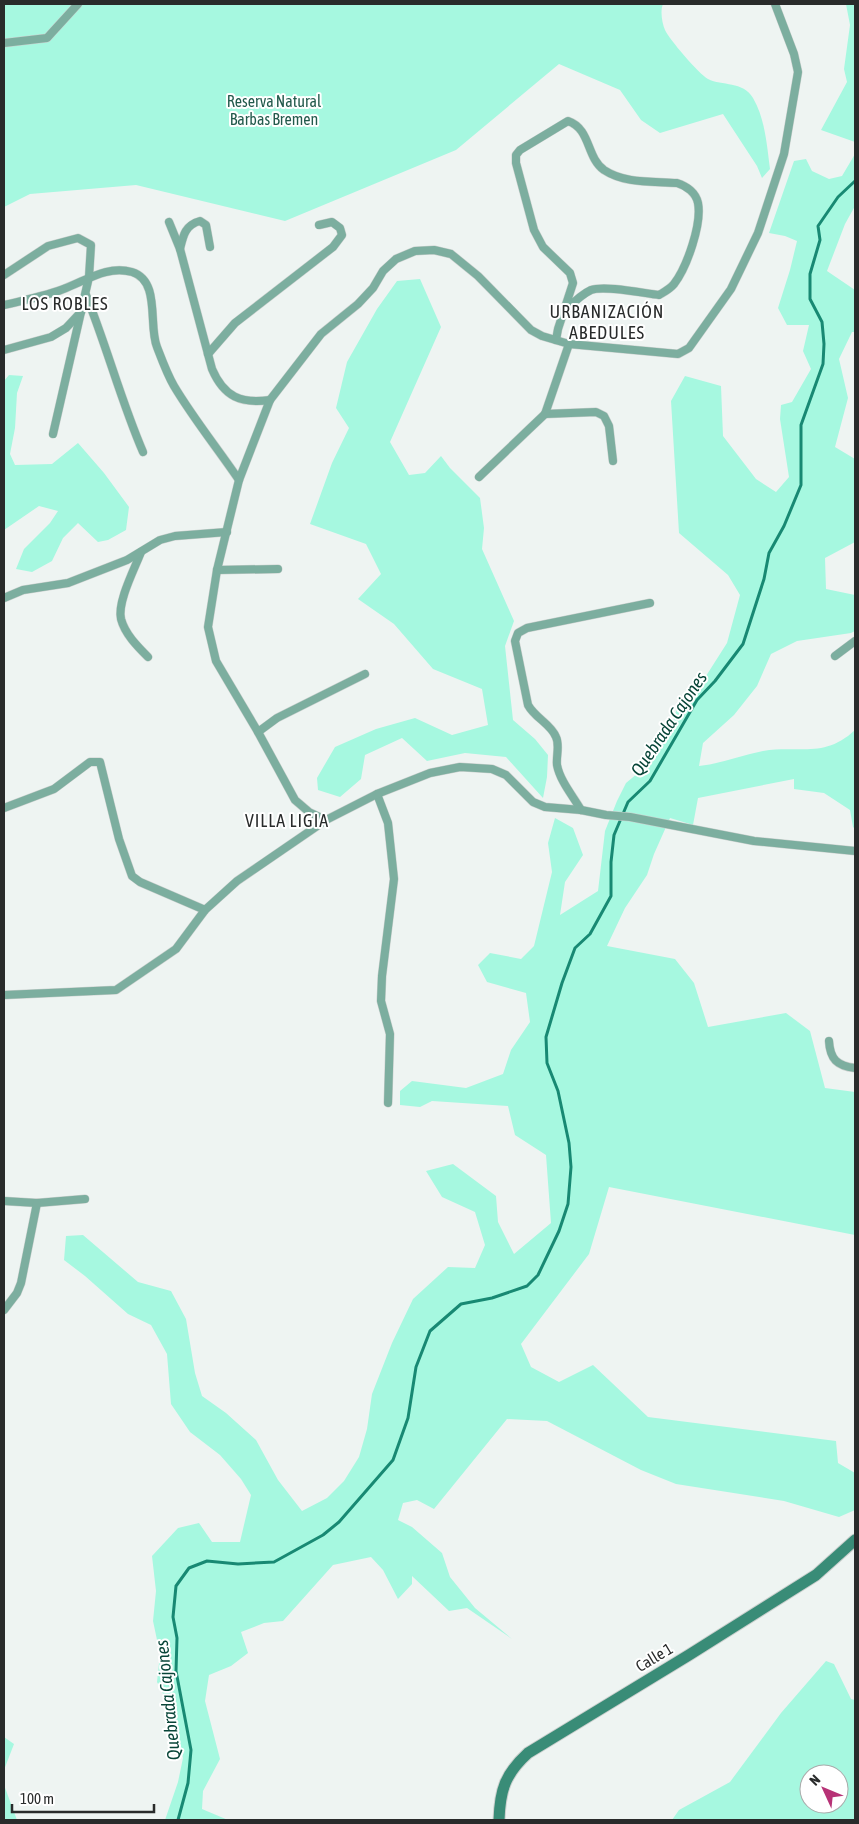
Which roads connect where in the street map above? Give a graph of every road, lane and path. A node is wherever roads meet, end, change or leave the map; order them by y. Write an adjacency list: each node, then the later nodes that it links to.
1 (78, 4): 3 (street)
2 (775, 4): 15 (street)
3 (4, 43)
4 (169, 222): 7 (street)
5 (319, 225): 17 (street)
6 (210, 247): 7 (street)
7 (180, 250): 17 (street)
8 (4, 275): 9 (street)
9 (89, 278): 10 (street); 11 (street); 24 (street)
10 (86, 295): 12 (street); 21 (street)
11 (4, 305)
12 (81, 312): 16 (street); 20 (street)
13 (564, 312): 13 (street); 14 (street)
14 (556, 340): 15 (street); 18 (street)
15 (569, 344): 19 (street)
16 (4, 350)
17 (208, 354): 18 (street)
18 (270, 400): 24 (street)
19 (545, 414): 22 (street); 23 (street)
20 (53, 434)
21 (143, 452)
22 (613, 461)
23 (479, 477)
24 (239, 480): 25 (street)
25 (227, 532): 26 (street); 28 (street)
26 (141, 552): 29 (street); 33 (street)
27 (278, 568): 28 (street)
28 (217, 570): 35 (street)
29 (4, 598)
30 (650, 603): 38 (street)
31 (855, 641): 32 (street)
32 (835, 656)
33 (148, 657)
34 (365, 674): 35 (street)
35 (258, 732): 39 (street)
36 (377, 794): 38 (street); 39 (street); 45 (street)
37 (4, 808): 41 (street)
38 (581, 810): 40 (street)
39 (326, 820): 41 (street)
40 (855, 851)
41 (205, 910): 42 (street)
42 (4, 995)
43 (829, 1041): 44 (street)
44 (855, 1068)
45 (388, 1103)
46 (85, 1199): 48 (street)
47 (4, 1201): 48 (street)
48 (36, 1203): 49 (street)
49 (4, 1310)
50 (855, 1540): 51 (street, Calle 1)
51 (499, 1820)

